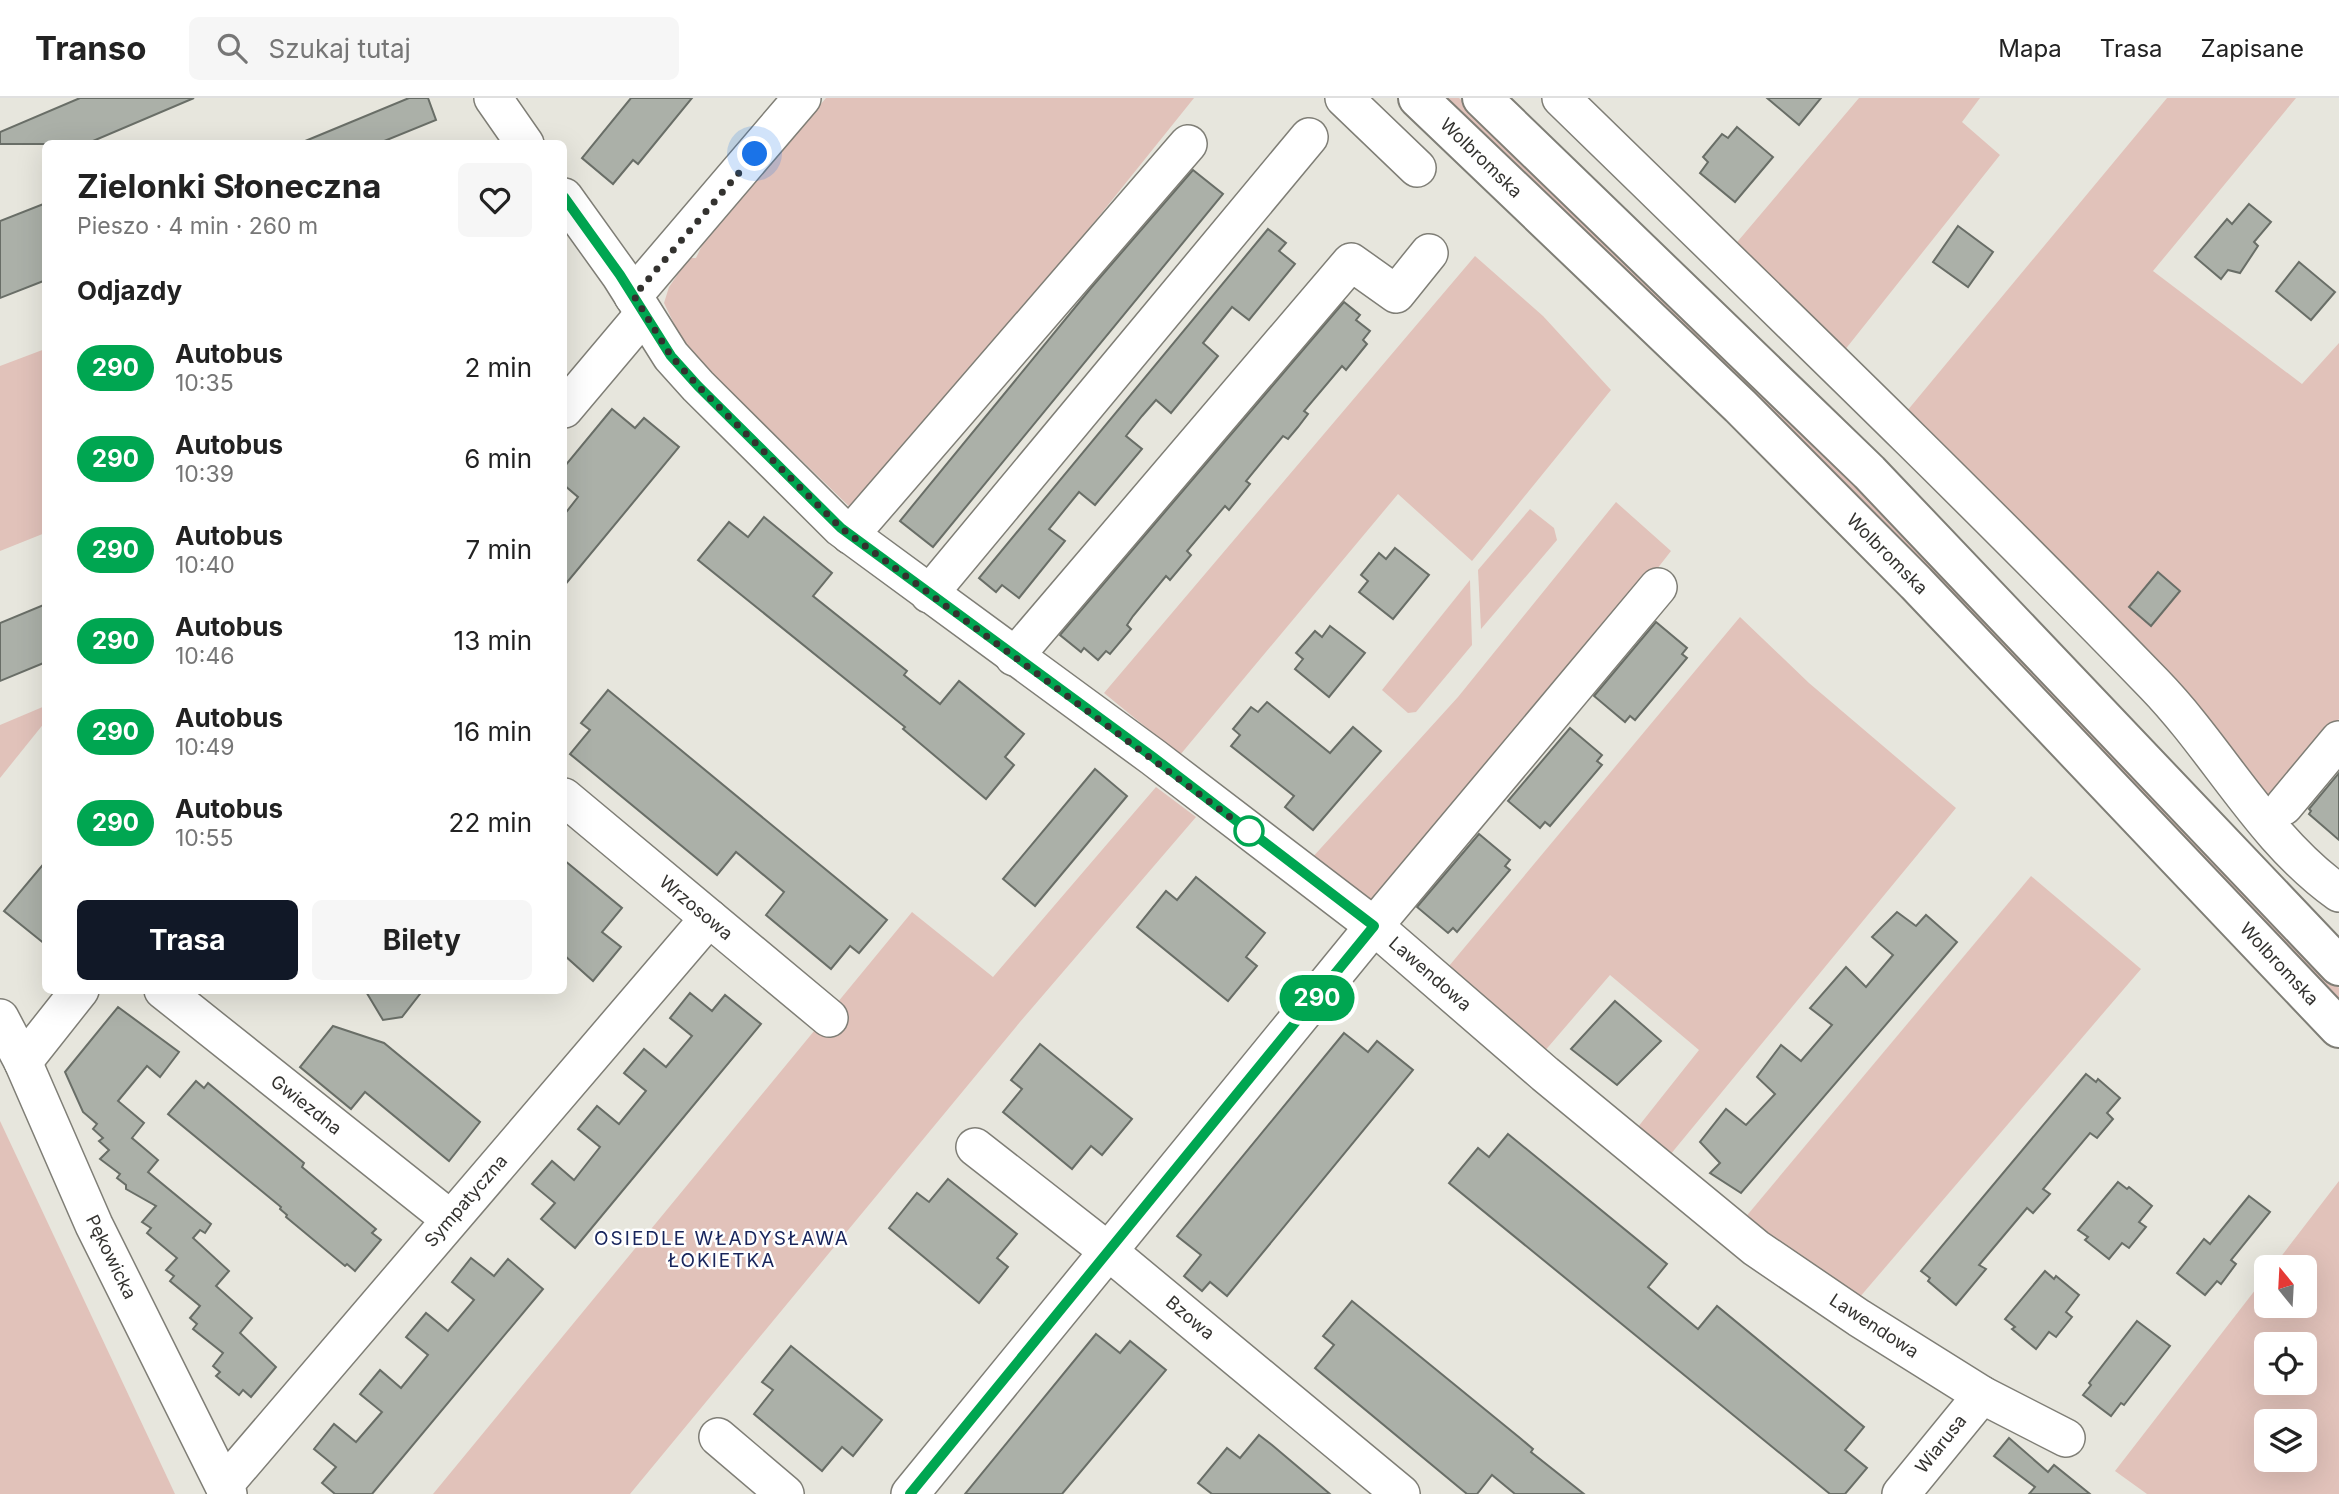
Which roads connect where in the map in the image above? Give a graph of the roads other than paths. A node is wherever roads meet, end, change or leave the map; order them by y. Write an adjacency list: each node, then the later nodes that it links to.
1 (802, 98): 13 (street)
2 (1344, 98): 10 (street)
3 (1418, 98): 30 (main road, Wolbromska)
4 (1482, 98): 25 (main road)
5 (1561, 98): 22 (street)
6 (501, 101): 8 (street)
7 (1309, 137): 17 (street)
8 (523, 140)
9 (1188, 144): 15 (street)
10 (1417, 168)
11 (567, 201): 13 (street, Lawendowa)
12 (1429, 253): 18 (street)
13 (639, 305): 14 (street); 15 (street, Lawendowa)
14 (567, 405)
15 (850, 535): 17 (street, Lawendowa)
16 (1658, 587): 24 (street)
17 (929, 594): 18 (street, Lawendowa)
18 (1014, 657): 24 (street, Lawendowa)
19 (2339, 740): 21 (street)
20 (567, 800): 23 (street, Wrzosowa)
21 (2284, 806)
22 (2339, 893)
23 (709, 918): 29 (street, Wrzosowa); 33 (street, Sympatyczna)
24 (1374, 926): 34 (street); 35 (street, Lawendowa)
25 (2339, 965)
26 (77, 994): 31 (street)
27 (168, 994): 33 (street, Gwiezdna)
28 (0, 1018): 31 (street, Pękowicka)
29 (829, 1018)
30 (2339, 1028)
31 (23, 1062): 38 (street, Pękowicka)
32 (975, 1147): 34 (street, Bzowa)
33 (450, 1219): 38 (street, Sympatyczna)
34 (1108, 1251): 40 (street); 41 (street, Bzowa)
35 (1982, 1395): 37 (street, Lawendowa); 42 (street, Wiarusa)
36 (718, 1437): 39 (street)
37 (2066, 1437)
38 (226, 1489)
39 (785, 1494)
40 (910, 1494)
41 (1401, 1494)
42 (1901, 1494)

